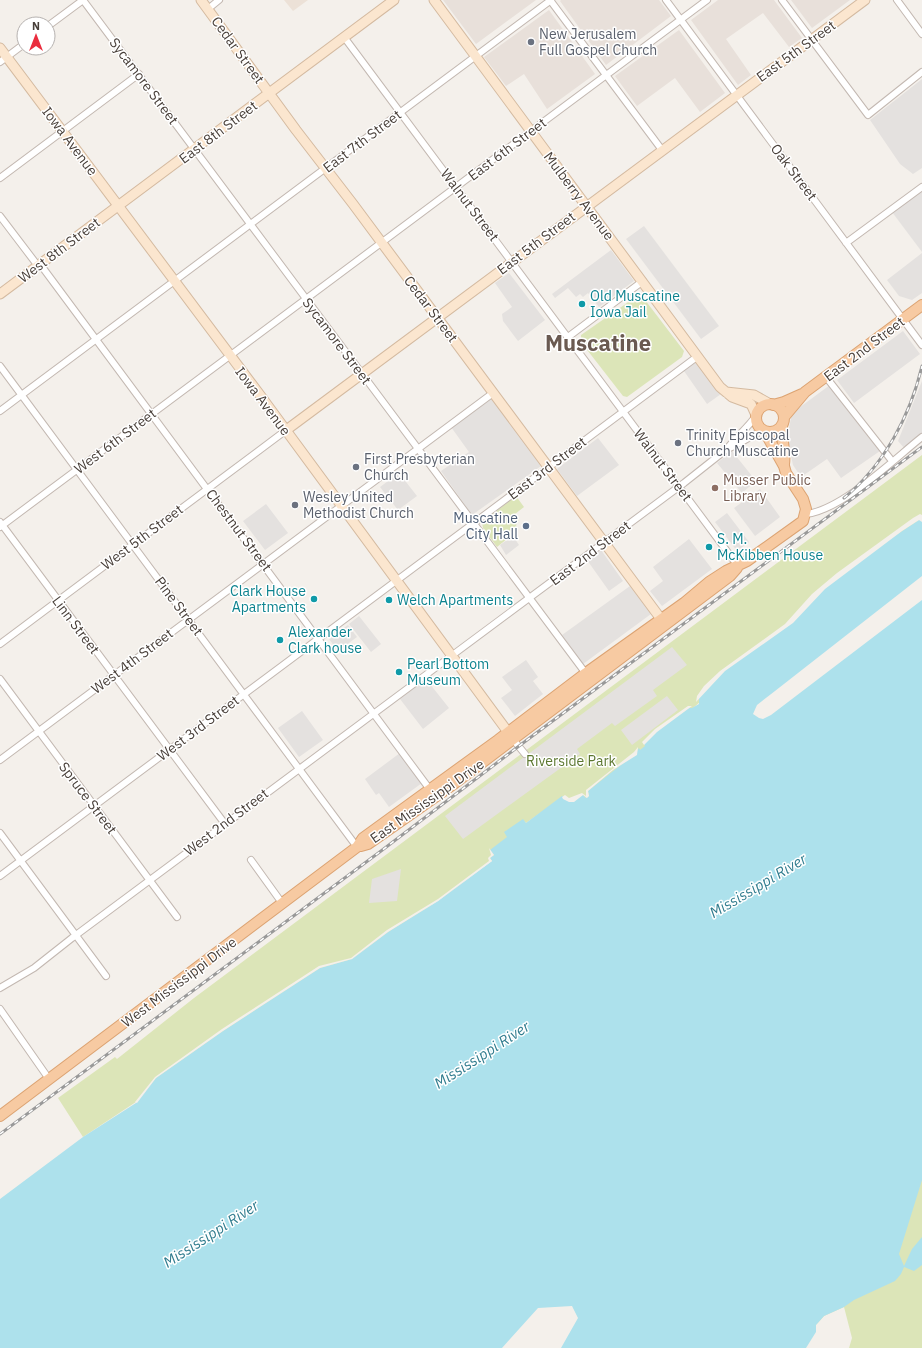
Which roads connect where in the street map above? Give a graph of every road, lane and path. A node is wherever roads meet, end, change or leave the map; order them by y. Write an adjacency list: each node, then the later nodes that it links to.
1 (83, 0): 13 (street); 23 (street, Sycamore Street)
2 (201, 0): 12 (main road, Cedar Street)
3 (219, 0): 12 (street)
4 (394, 0): 16 (main road, East 8th Street)
5 (434, 0): 20 (main road, Mulberry Avenue)
6 (550, 0): 20 (street, East 7th Street); 24 (street)
7 (666, 0): 14 (street, Oak Street)
8 (707, 0): 14 (street, East 6th Street)
9 (782, 0): 17 (street)
10 (865, 0): 17 (main road, East 5th Street)
11 (897, 0): 15 (street)
12 (208, 9): 25 (main road, Cedar Street)
13 (56, 20)
14 (681, 20): 24 (street, East 6th Street); 26 (street, Oak Street)
15 (922, 34)
16 (344, 37): 25 (main road, East 8th Street); 27 (street, Walnut Street)
17 (811, 39): 22 (street); 26 (main road, East 5th Street)
18 (0, 48): 21 (main road, Iowa Avenue)
19 (16, 50): 21 (street)
20 (475, 57): 27 (street, East 7th Street); 28 (main road, Mulberry Avenue)
21 (3, 60): 29 (main road, Iowa Avenue)
22 (922, 72)
23 (139, 74): 29 (street); 30 (street, Sycamore Street)
24 (606, 75): 28 (street, East 6th Street); 31 (street)
25 (269, 93): 30 (main road, East 8th Street); 32 (main road, Cedar Street)
26 (737, 95): 31 (main road, East 5th Street); 41 (street, Oak Street)
27 (400, 112): 32 (street, East 7th Street); 34 (street, Walnut Street)
28 (530, 130): 34 (street, East 6th Street); 37 (main road, Mulberry Avenue)
29 (62, 132): 33 (street); 36 (main road, Iowa Avenue)
30 (195, 149): 36 (main road, East 8th Street); 39 (street, Sycamore Street)
31 (662, 150): 37 (main road, East 5th Street)
32 (325, 168): 39 (street, East 7th Street); 40 (main road, Cedar Street)
33 (0, 178)
34 (456, 187): 40 (street, East 6th Street); 42 (street, Walnut Street)
35 (922, 187): 41 (street)
36 (118, 206): 43 (main road, West 8th Street); 44 (main road, Iowa Avenue)
37 (586, 206): 42 (main road, East 5th Street); 45 (main road, Mulberry Avenue)
38 (0, 216): 43 (street, Chestnut Street)
39 (251, 224): 44 (street, East 7th Street); 47 (street, Sycamore Street)
40 (381, 243): 47 (street, East 6th Street); 49 (main road, Cedar Street)
41 (846, 244): 50 (street, Oak Street)
42 (512, 262): 49 (main road, East 5th Street); 51 (street, Walnut Street)
43 (39, 265): 46 (main road, West 8th Street); 52 (street, Chestnut Street)
44 (174, 281): 52 (street, East 7th Street); 54 (main road, Iowa Avenue)
45 (643, 281): 51 (street); 55 (main road, Mulberry Avenue)
46 (0, 294)
47 (306, 299): 54 (street, East 6th Street); 57 (street, Sycamore Street)
48 (922, 305): 50 (main road, East 2nd Street)
49 (437, 317): 57 (main road, East 5th Street); 61 (main road, Cedar Street)
50 (903, 319): 53 (street, Oak Street); 58 (main road, East 2nd Street)
51 (568, 337): 65 (street, Walnut Street)
52 (97, 339): 62 (street, East 7th Street); 66 (street, Chestnut Street)
53 (922, 345)
54 (229, 356): 66 (street, West 6th Street); 69 (main road, Iowa Avenue)
55 (698, 356): 59 (main road, Mulberry Avenue); 65 (street, East 3rd Street)
56 (0, 366): 62 (street, Pine Street)
57 (362, 373): 69 (main road, East 5th Street); 72 (street, Sycamore Street)
58 (826, 377): 60 (main road, East 2nd Street); 74 (street)
59 (726, 392): 63 (main road); 67 (main road, Mulberry Avenue)
60 (805, 392): 63 (main road, East 2nd Street); 68 (main road, East 2nd Street)
61 (493, 393): 72 (street, West 4th Street); 76 (main road, Cedar Street)
62 (21, 395): 64 (street, East 7th Street); 77 (street, Pine Street)
63 (772, 404): 67 (main road); 68 (main road)
64 (0, 411)
65 (623, 412): 76 (street, East 3rd Street); 78 (street, Walnut Street)
66 (152, 413): 77 (street, West 6th Street); 79 (street, Chestnut Street)
67 (756, 416): 70 (main road); 73 (street, East 2nd Street)
68 (783, 421): 70 (main road); 75 (main road)
69 (285, 431): 79 (street, West 5th Street); 80 (main road, Iowa Avenue)
70 (764, 431): 73 (street, East 2nd Street); 75 (main road)
71 (922, 437): 74 (street)
72 (418, 449): 80 (street, West 4th Street); 82 (street, Sycamore Street)
73 (728, 449): 78 (street, East 2nd Street)
74 (892, 461): 81 (street)
75 (784, 466): 81 (main road)
76 (548, 467): 82 (street, East 3rd Street); 84 (main road, Cedar Street)
77 (77, 470): 83 (street, West 6th Street); 85 (street, Pine Street)
78 (679, 487): 84 (street, East 2nd Street); 87 (street, Walnut Street)
79 (208, 488): 85 (street, West 5th Street); 86 (street, Chestnut Street)
80 (341, 505): 86 (street, West 4th Street); 88 (main road, Iowa Avenue)
81 (806, 514): 87 (main road, East Mississippi Drive)
82 (473, 522): 88 (street, East 3rd Street); 89 (street, Sycamore Street)
83 (1, 525): 90 (street, Linn Street)
84 (604, 542): 89 (street, East 2nd Street); 92 (main road, Cedar Street)
85 (132, 544): 90 (street, West 5th Street); 91 (street, Pine Street)
86 (263, 563): 91 (street, West 4th Street); 93 (street, Chestnut Street)
87 (738, 566): 92 (main road, East Mississippi Drive); 97 (main road, East Mississippi Drive)
88 (396, 580): 93 (street, West 3rd Street); 95 (main road, Iowa Avenue)
89 (529, 598): 95 (street, East 2nd Street); 97 (street, Sycamore Street)
90 (58, 600): 94 (street, West 5th Street); 96 (street, Linn Street)
91 (188, 619): 96 (street, West 4th Street); 99 (street, Pine Street)
92 (661, 619): 97 (main road, East Mississippi Drive)
93 (319, 638): 99 (street, West 3rd Street); 100 (street, Chestnut Street)
94 (0, 644)
95 (452, 655): 100 (street, West 2nd Street); 102 (main road, Iowa Avenue)
96 (113, 674): 101 (street, West 4th Street); 103 (street, Linn Street)
97 (589, 677): 102 (main road, East Mississippi Drive)
98 (0, 679): 101 (street, Spruce Street)
99 (244, 693): 103 (street, West 3rd Street); 106 (street, Pine Street)
100 (374, 712): 106 (street, West 2nd Street); 107 (street, Chestnut Street)
101 (39, 730): 105 (street, West 4th Street); 108 (street, Spruce Street)
102 (511, 736): 104 (street, Iowa Avenue); 107 (main road, East Mississippi Drive)
103 (169, 750): 108 (street, West 3rd Street); 109 (street, Linn Street)
104 (526, 754)
105 (0, 760)
106 (299, 768): 109 (street, West 2nd Street); 111 (street, Pine Street)
107 (433, 793): 111 (main road, East Mississippi Drive)
108 (95, 806): 113 (street, West 3rd Street); 115 (street, Spruce Street)
109 (225, 824): 115 (street, West 2nd Street)
110 (0, 832): 113 (street)
111 (357, 847): 116 (main road, West Mississippi Drive)
112 (251, 860): 116 (street)
113 (21, 861): 114 (street, West 3rd Street); 118 (street)
114 (0, 876)
115 (150, 880): 117 (street, Spruce Street); 118 (street, West 2nd Street)
116 (282, 903): 122 (main road, West Mississippi Drive)
117 (177, 917)
118 (76, 935): 119 (street); 120 (street, West 2nd Street)
119 (106, 976)
120 (0, 988)
121 (0, 1009): 122 (street)
122 (49, 1079): 123 (main road, West Mississippi Drive)
123 (0, 1116)

